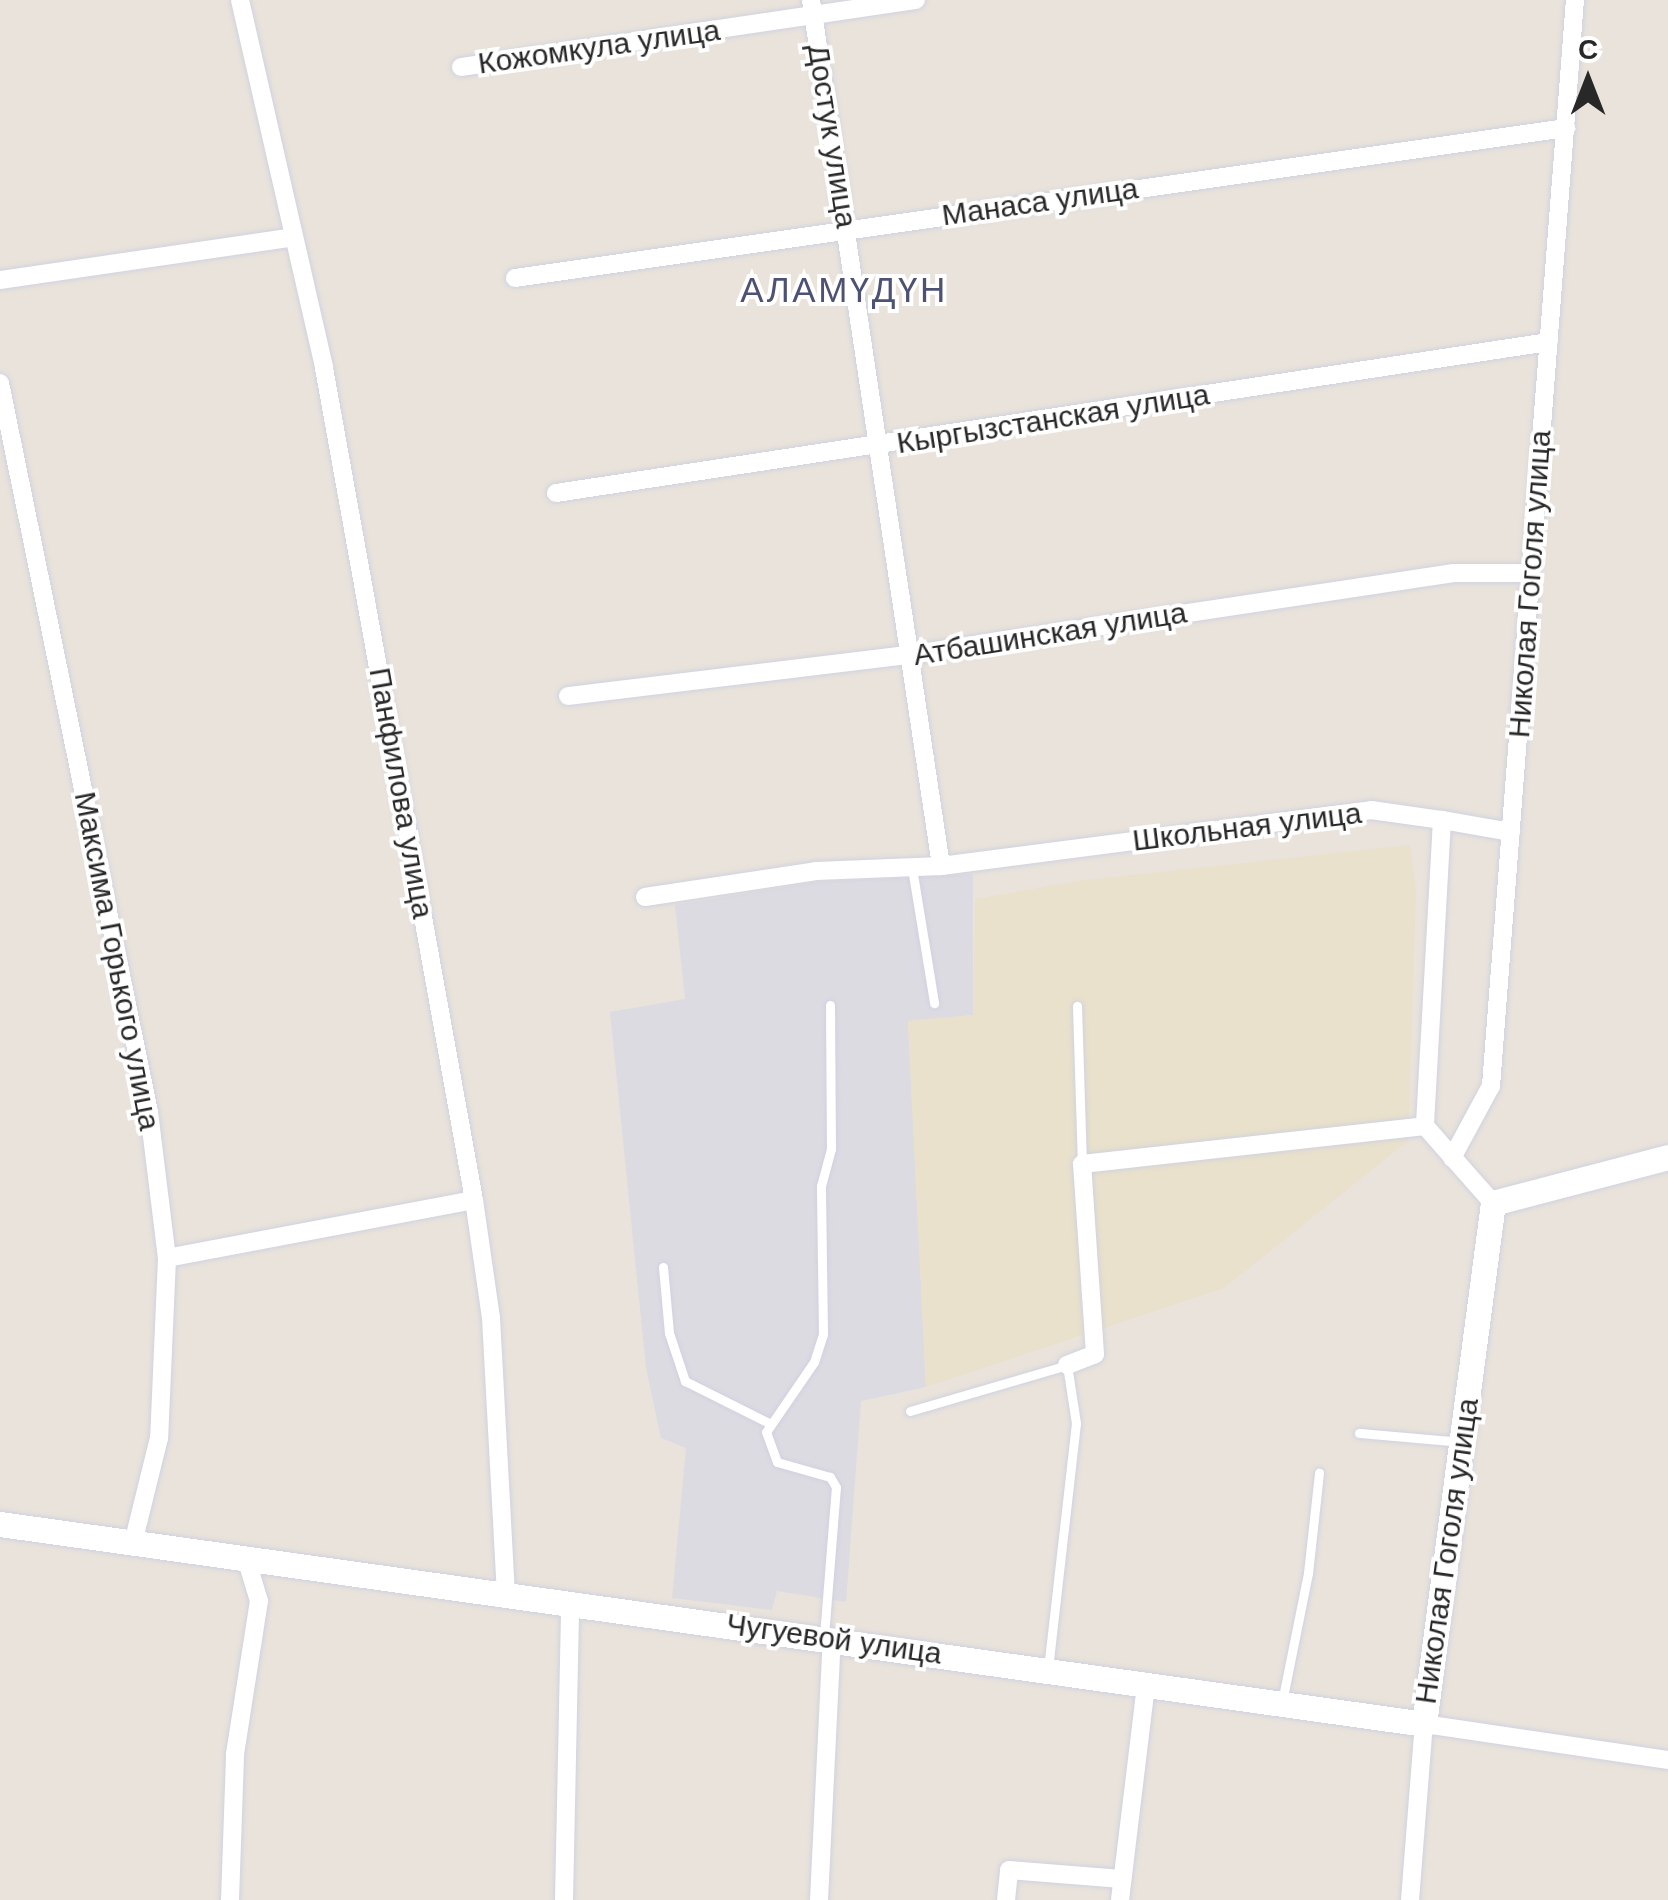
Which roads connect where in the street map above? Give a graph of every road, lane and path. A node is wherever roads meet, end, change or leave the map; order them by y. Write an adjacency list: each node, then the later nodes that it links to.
1 (240, 0): 8 (street, Панфилова улица)
2 (916, 0): 4 (street, Кожомкула улица)
3 (1575, 0): 6 (street, Николая Гоголя улица)
4 (812, 8): 5 (street, Кожомкула улица); 7 (street, Достук улица)
5 (460, 67)
6 (1566, 128): 7 (street, Манаса улица); 11 (street, Николая Гоголя улица)
7 (847, 230): 9 (street, Манаса улица); 13 (street, Достук улица)
8 (293, 237): 10 (street); 30 (street, Панфилова улица)
9 (515, 278)
10 (0, 280)
11 (1549, 342): 13 (street, Кыргызстанская улица); 15 (street, Николая Гоголя улица)
12 (0, 383): 32 (street, Максима Горького улица)
13 (880, 446): 14 (street, Кыргызстанская улица); 16 (street, Достук улица)
14 (556, 493)
15 (1531, 574): 16 (street, Атбашинская улица); 19 (street, Николая Гоголя улица)
16 (909, 655): 17 (street, Атбашинская улица); 20 (street, Достук улица)
17 (568, 696)
18 (1442, 820): 19 (street, Школьная улица); 20 (street, Школьная улица); 26 (street)
19 (1511, 832): 28 (street, Николая Гоголя улица)
20 (942, 866): 21 (street, Школьная улица)
21 (912, 868): 22 (street, Школьная улица); 23 (lane)
22 (645, 898)
23 (934, 1003)
24 (830, 1006): 36 (lane)
25 (1076, 1006): 29 (lane)
26 (1425, 1126): 28 (street); 29 (street)
27 (1668, 1157): 31 (street)
28 (1452, 1158): 31 (street)
29 (1082, 1164): 34 (street)
30 (474, 1200): 32 (street); 43 (street, Панфилова улица)
31 (1493, 1203): 38 (street, Николая Гоголя улица)
32 (167, 1258): 41 (street, Максима Горького улица)
33 (663, 1267): 36 (lane)
34 (1067, 1365): 35 (lane); 46 (lane)
35 (910, 1411)
36 (771, 1424): 45 (lane)
37 (1359, 1433): 38 (lane)
38 (1462, 1442): 49 (street, Николая Гоголя улица)
39 (1319, 1473): 48 (lane)
40 (0, 1524): 41 (street, Чугуевой улица)
41 (133, 1542): 42 (street, Чугуевой улица)
42 (246, 1558): 43 (street, Чугуевой улица); 52 (street)
43 (506, 1595): 44 (street, Чугуевой улица)
44 (570, 1602): 45 (street, Чугуевой улица); 53 (street)
45 (828, 1636): 46 (street, Чугуевой улица); 54 (street)
46 (1048, 1670): 47 (street, Чугуевой улица)
47 (1146, 1685): 48 (street, Чугуевой улица); 51 (street)
48 (1282, 1705): 49 (street, Чугуевой улица)
49 (1424, 1724): 50 (street, Чугуевой улица); 57 (street, Николая Гоголя улица)
50 (1668, 1760)
51 (1122, 1879): 55 (street); 56 (street)
52 (230, 1900)
53 (564, 1900)
54 (820, 1900)
55 (1006, 1900)
56 (1120, 1900)
57 (1410, 1900)

